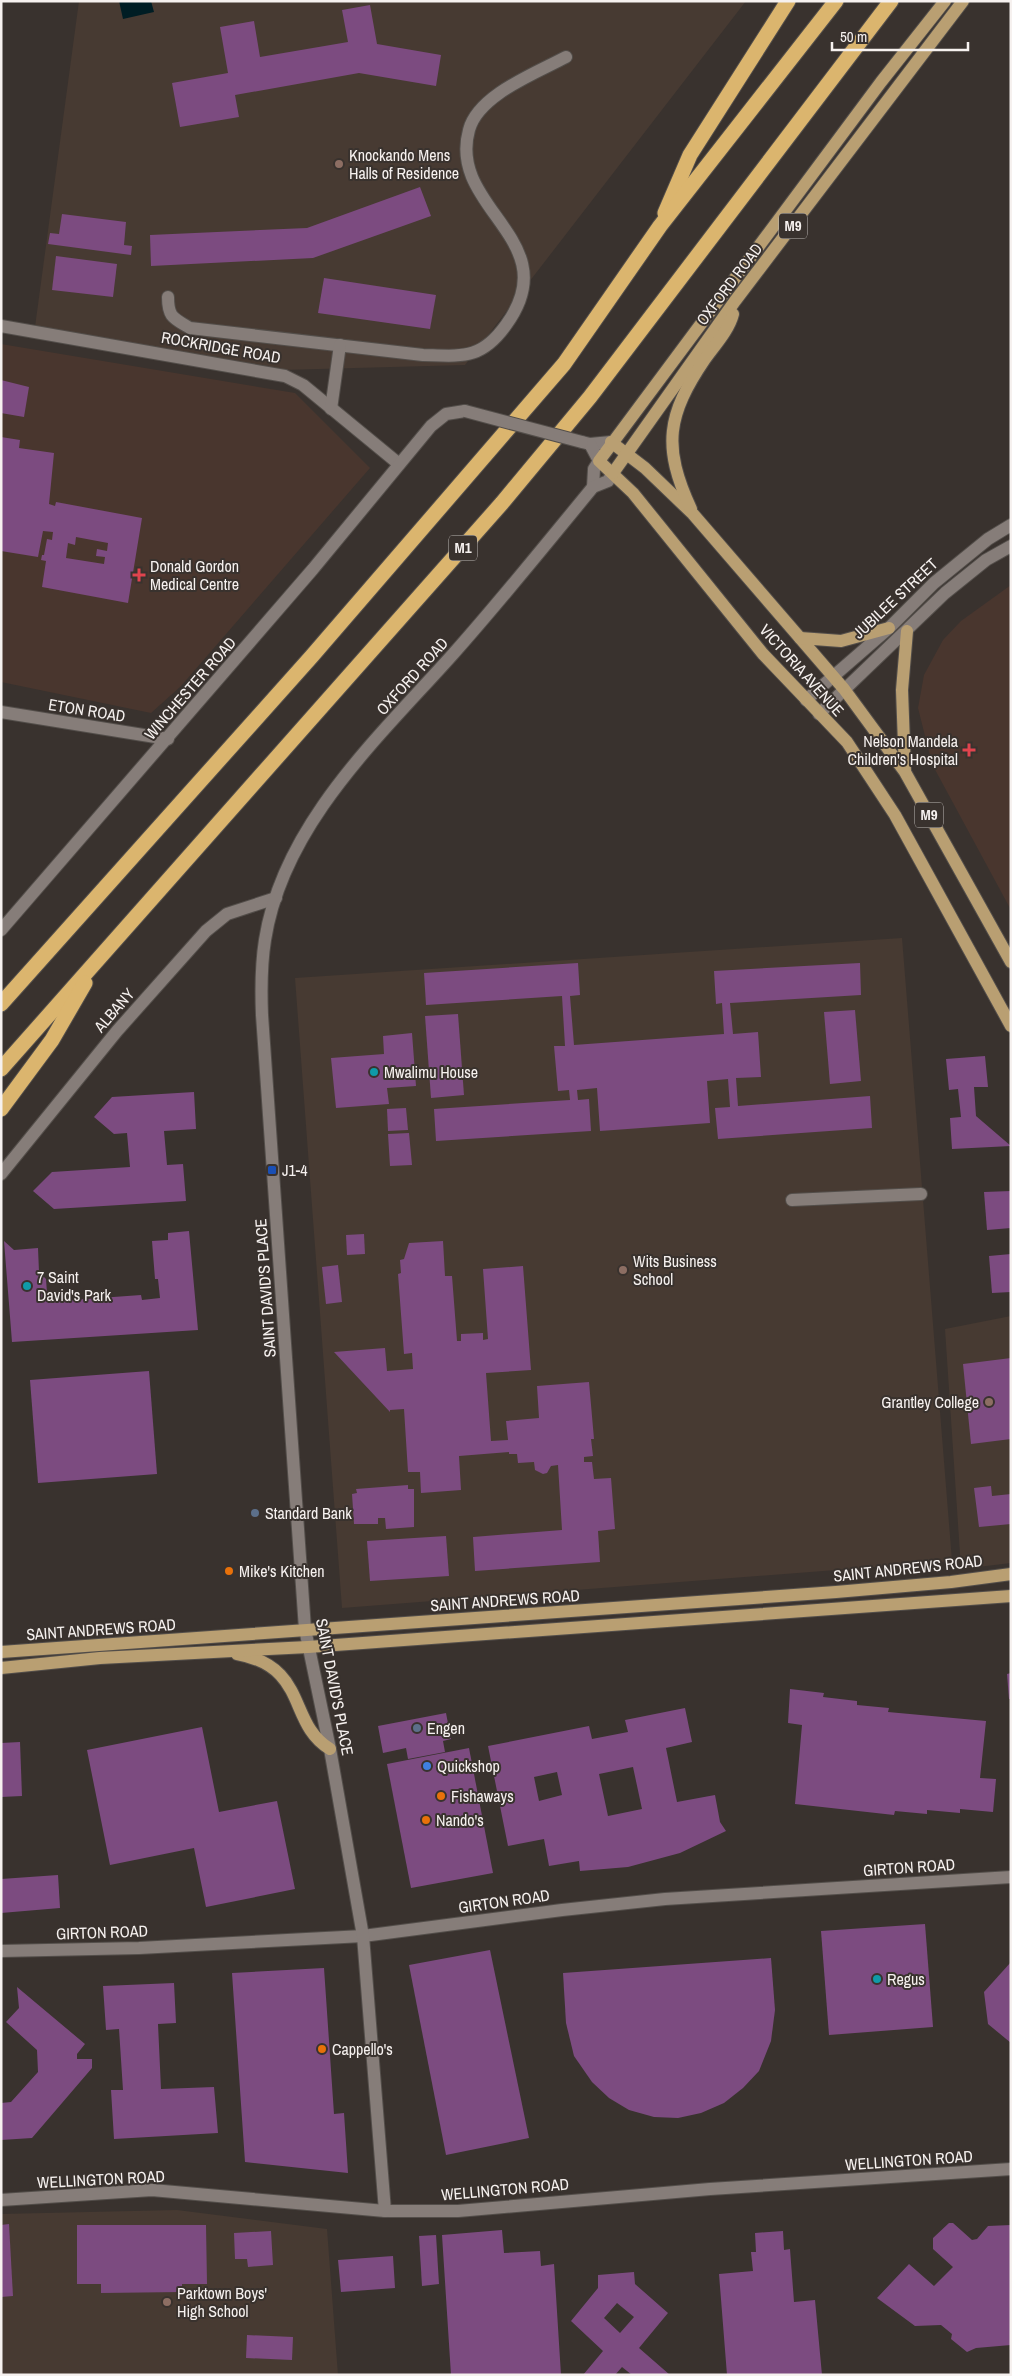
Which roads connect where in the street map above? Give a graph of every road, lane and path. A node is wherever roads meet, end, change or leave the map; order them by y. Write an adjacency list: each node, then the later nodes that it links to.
1 (788, 1): 7 (highway)
2 (836, 1): 7 (highway, M1)
3 (891, 1): 38 (highway, M1)
4 (945, 1): 13 (main road, OXFORD ROAD / M9)
5 (963, 1): 9 (main road, OXFORD ROAD / M9)
6 (566, 57): 11 (street)
7 (660, 226): 39 (highway, M1)
8 (168, 297): 11 (street)
9 (735, 301): 15 (main road, OXFORD ROAD / M9); 20 (main road)
10 (1, 326): 12 (street, ROCKRIDGE ROAD)
11 (340, 345): 12 (street)
12 (331, 409): 17 (street, ROCKRIDGE ROAD)
13 (611, 442): 14 (street); 15 (main road, VICTORIA AVENUE / M9); 16 (main road, OXFORD ROAD / M9)
14 (586, 443): 16 (street); 17 (street, bridge)
15 (626, 454): 18 (main road, OXFORD ROAD / M9); 20 (main road, VICTORIA AVENUE / M9)
16 (599, 461): 18 (main road, VICTORIA AVENUE / M9); 19 (street, OXFORD ROAD)
17 (399, 464): 33 (street, WINCHESTER ROAD)
18 (613, 473): 19 (street, OXFORD ROAD); 30 (main road, VICTORIA AVENUE / M9)
19 (593, 487): 35 (street, OXFORD ROAD)
20 (693, 514): 27 (main road, VICTORIA AVENUE / M9)
21 (1011, 525): 23 (street, JUBILEE STREET)
22 (1011, 546): 24 (street, JUBILEE STREET)
23 (934, 582): 24 (street); 25 (street, JUBILEE STREET)
24 (945, 594): 26 (street, JUBILEE STREET)
25 (889, 628): 27 (main road); 28 (street, JUBILEE STREET)
26 (907, 631): 29 (street, JUBILEE STREET); 34 (main road)
27 (800, 638): 28 (main road, VICTORIA AVENUE / M9)
28 (834, 676): 29 (main road, VICTORIA AVENUE / M9); 30 (street, JUBILEE STREET)
29 (844, 688): 32 (street, JUBILEE STREET); 34 (main road, VICTORIA AVENUE / M9)
30 (806, 700): 32 (main road, VICTORIA AVENUE / M9)
31 (1, 712): 33 (street, ETON ROAD)
32 (819, 714): 40 (main road, VICTORIA AVENUE / M9)
33 (168, 739): 36 (street, WINCHESTER ROAD)
34 (905, 772): 37 (main road, VICTORIA AVENUE / M9)
35 (276, 898): 43 (street, ALBANY); 48 (street, SAINT DAVID'S PLACE)
36 (1, 930)
37 (1011, 962)
38 (94, 966): 41 (highway, M1); 42 (highway)
39 (3, 1002)
40 (1011, 1026)
41 (1, 1068)
42 (1, 1109)
43 (1, 1174)
44 (920, 1194): 45 (street)
45 (792, 1200)
46 (1011, 1574): 48 (main road, SAINT ANDREWS ROAD)
47 (1011, 1596): 49 (main road, SAINT ANDREWS ROAD)
48 (306, 1629): 49 (street, SAINT DAVID'S PLACE); 51 (main road, SAINT ANDREWS ROAD)
49 (308, 1647): 50 (main road, SAINT ANDREWS ROAD); 53 (street, SAINT DAVID'S PLACE)
50 (222, 1651): 52 (main road, SAINT ANDREWS ROAD); 53 (main road)
51 (1, 1652)
52 (1, 1668)
53 (330, 1749): 55 (street, SAINT DAVID'S PLACE)
54 (1011, 1877): 55 (street, GIRTON ROAD)
55 (363, 1936): 56 (street, GIRTON ROAD); 59 (street, SAINT DAVID'S PLACE)
56 (1, 1951)
57 (1011, 2169): 59 (street, WELLINGTON ROAD)
58 (1, 2200): 59 (street, WELLINGTON ROAD)
59 (386, 2211)

